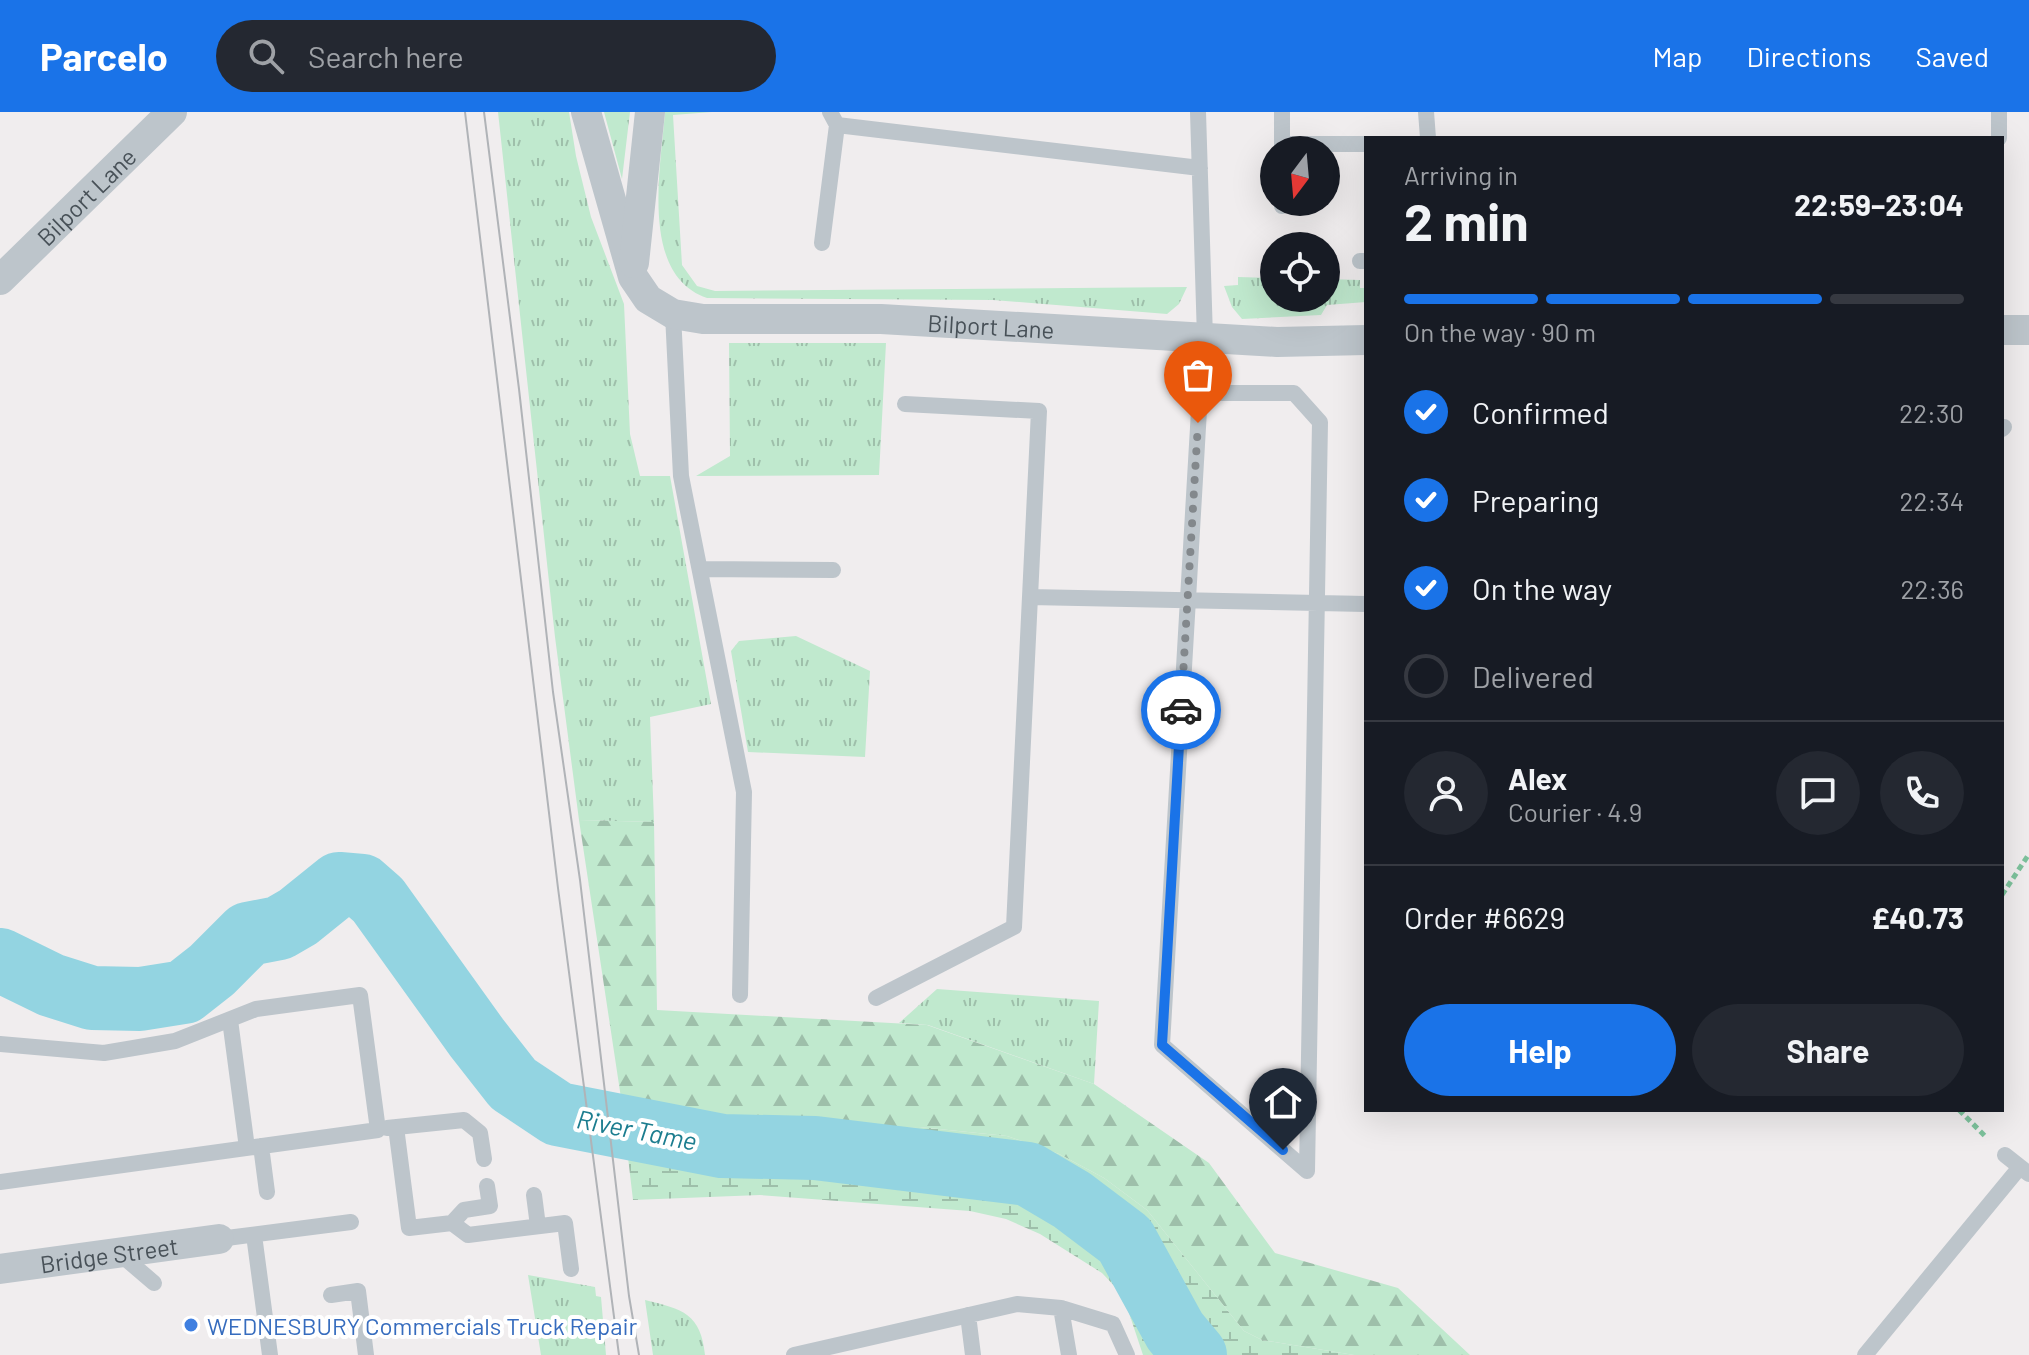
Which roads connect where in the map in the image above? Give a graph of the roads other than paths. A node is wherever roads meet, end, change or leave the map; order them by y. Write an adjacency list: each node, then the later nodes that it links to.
1 (172, 112): 17 (street, Bilport Lane)
2 (586, 112): 16 (street)
3 (650, 112): 16 (street)
4 (1198, 112): 14 (lane)
5 (1282, 112): 9 (lane)
6 (1426, 112): 10 (lane)
7 (1999, 112): 11 (lane)
8 (834, 118): 14 (lane); 15 (lane)
9 (1282, 136)
10 (1428, 136)
11 (1999, 136)
12 (1364, 144): 13 (lane)
13 (1340, 145)
14 (1200, 168): 21 (lane)
15 (822, 243)
16 (633, 277): 18 (street)
17 (0, 280)
18 (673, 314): 21 (street, Bilport Lane); 24 (lane)
19 (2004, 330): 20 (street)
20 (2029, 330)
21 (1205, 338): 22 (street, Bilport Lane)
22 (1364, 340)
23 (905, 404): 26 (lane)
24 (700, 569): 25 (lane); 30 (lane)
25 (833, 570)
26 (1030, 597): 27 (lane); 31 (lane)
27 (1187, 601): 28 (lane); 28 (lane); 28 (lane)
28 (1317, 603): 29 (lane)
29 (1364, 604)
30 (740, 995)
31 (876, 998)
32 (230, 1020): 33 (lane); 35 (lane); 36 (lane)
33 (0, 1044)
34 (396, 1127): 35 (lane); 38 (lane); 45 (lane)
35 (378, 1130): 36 (lane)
36 (254, 1147): 40 (lane); 42 (lane)
37 (2005, 1155): 39 (lane)
38 (484, 1159)
39 (2024, 1170): 62 (lane)
40 (0, 1182)
41 (487, 1186): 45 (lane)
42 (267, 1192)
43 (534, 1195): 46 (lane)
44 (351, 1222): 47 (lane)
45 (452, 1223): 46 (lane)
46 (538, 1226): 51 (lane)
47 (254, 1235): 48 (lane); 56 (lane)
48 (219, 1239): 49 (street, Bridge Street)
49 (119, 1253): 50 (street, Bridge Street); 52 (lane)
50 (0, 1269)
51 (571, 1269)
52 (154, 1283)
53 (331, 1295): 57 (lane)
54 (1061, 1308): 55 (lane); 60 (lane); 61 (lane)
55 (968, 1315): 58 (lane); 59 (lane)
56 (270, 1355)
57 (366, 1355)
58 (794, 1355)
59 (973, 1355)
60 (1069, 1355)
61 (1127, 1355)
62 (1865, 1355)

